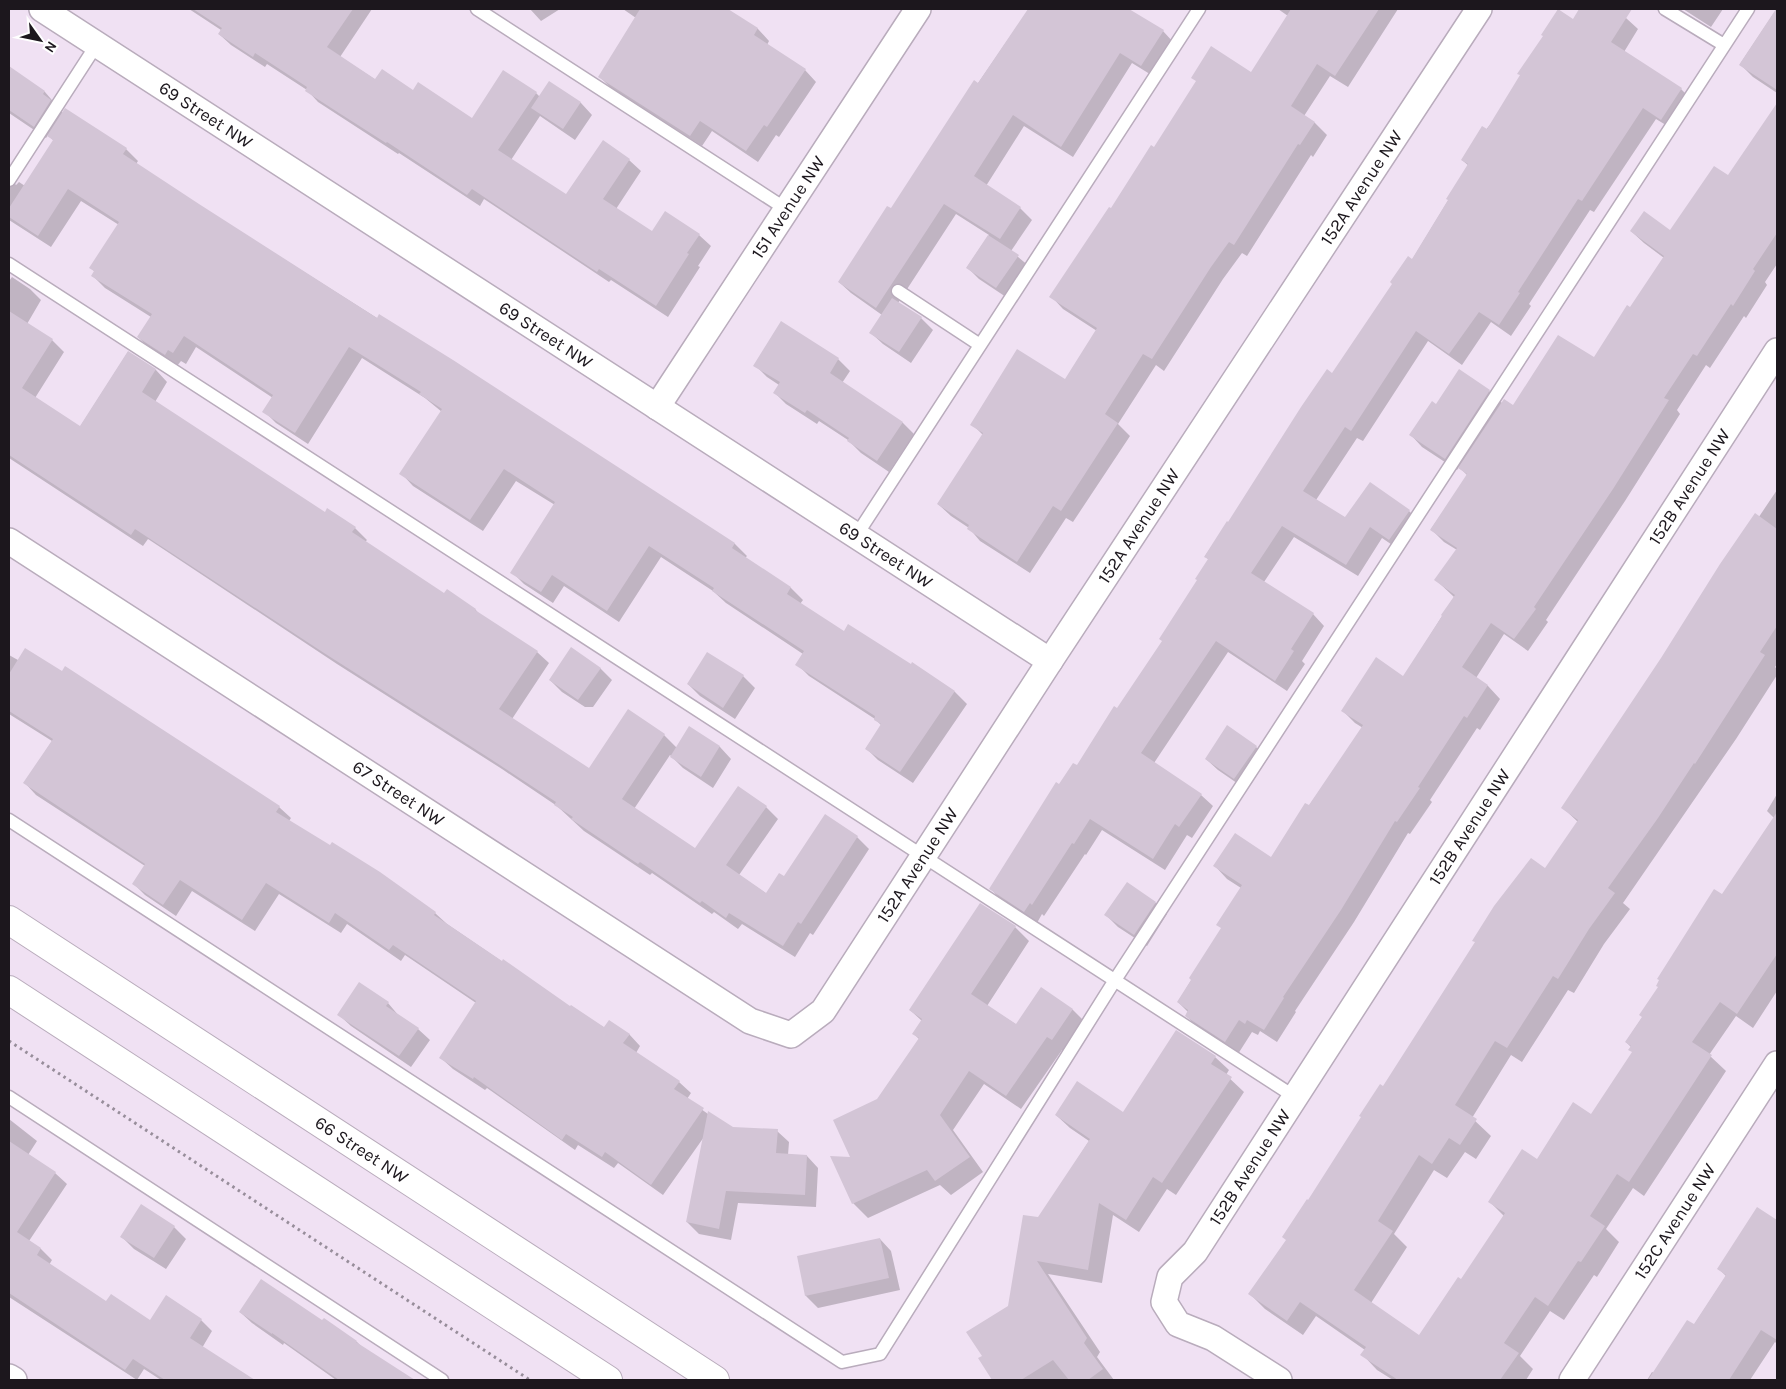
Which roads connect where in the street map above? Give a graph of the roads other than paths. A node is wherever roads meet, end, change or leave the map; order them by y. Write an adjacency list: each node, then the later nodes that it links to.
1 (42, 9): 8 (street, 69 Street NW)
2 (477, 9): 11 (lane)
3 (1199, 9): 14 (lane)
4 (1479, 9): 19 (street, 152A Avenue NW)
5 (1665, 9): 9 (lane)
6 (1748, 9): 9 (lane)
7 (909, 12): 11 (street, 151 Avenue NW)
8 (97, 44): 10 (lane); 16 (street, 69 Street NW)
9 (1724, 44): 23 (lane)
10 (9, 180)
11 (786, 209): 16 (street, 151 Avenue NW)
12 (9, 264): 21 (lane)
13 (898, 291): 14 (lane)
14 (980, 345): 17 (lane)
15 (1777, 350): 28 (street, 152B Avenue NW)
16 (657, 407): 17 (street, 69 Street NW)
17 (856, 536): 19 (street, 69 Street NW)
18 (9, 542): 25 (street, 67 Street NW)
19 (1050, 661): 21 (street, 152A Avenue NW)
20 (9, 820): 23 (lane)
21 (923, 856): 23 (lane); 25 (street, 152A Avenue NW)
22 (9, 920): 33 (main road, 66 Street NW)
23 (1115, 980): 28 (lane)
24 (9, 990): 32 (main road)
25 (791, 1035)
26 (1777, 1064): 35 (street, 152C Avenue NW)
27 (9, 1096): 31 (lane)
28 (1295, 1097): 34 (street, 152B Avenue NW)
29 (9, 1377): 30 (street)
30 (14, 1380)
31 (442, 1380)
32 (608, 1380)
33 (716, 1380)
34 (1279, 1380)
35 (1572, 1380)

